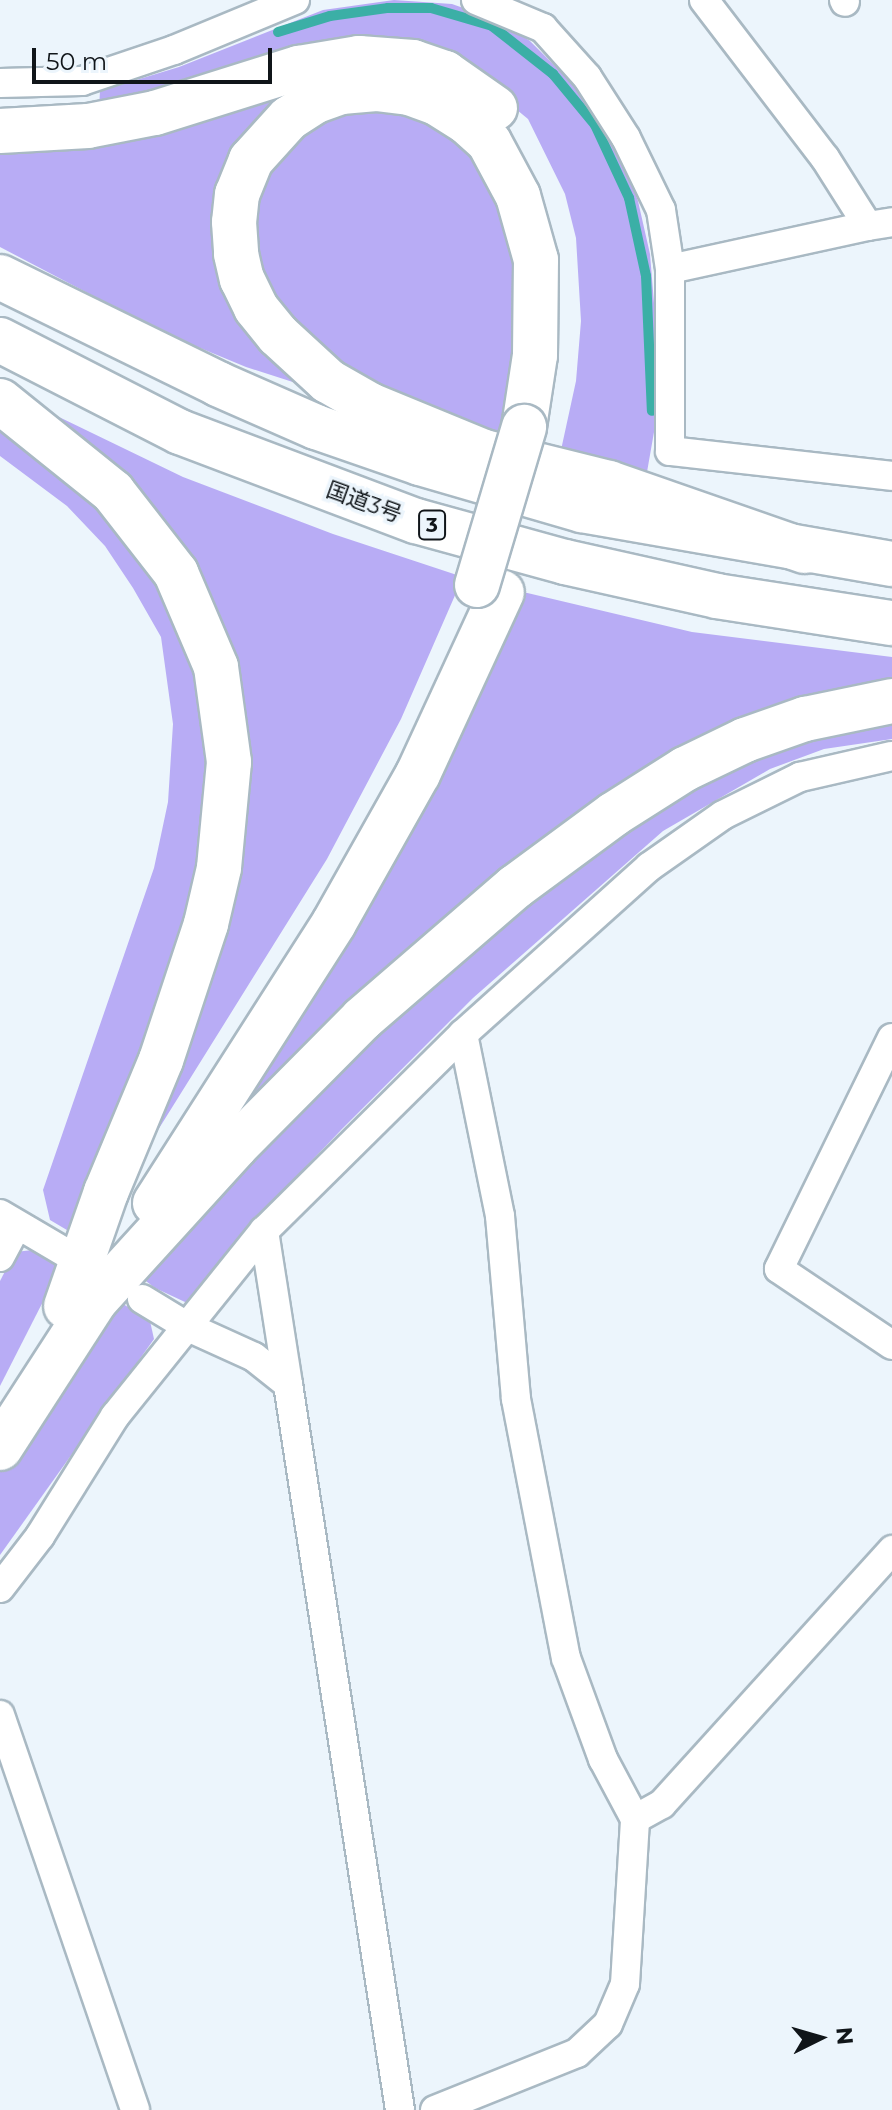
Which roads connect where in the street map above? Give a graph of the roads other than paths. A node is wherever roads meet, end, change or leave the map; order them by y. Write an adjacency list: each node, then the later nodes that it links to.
1 (295, 0): 4 (street)
2 (476, 0): 7 (street)
3 (708, 1): 6 (street)
4 (0, 83)
5 (0, 131): 11 (highway)
6 (880, 224): 7 (street)
7 (670, 269): 12 (street)
8 (0, 277): 13 (highway)
9 (0, 340): 15 (highway, 国道3号 / 3)
10 (0, 401): 25 (highway)
11 (536, 431): 13 (highway); 25 (highway)
12 (892, 476)
13 (804, 551): 14 (highway)
14 (892, 564)
15 (892, 623)
16 (892, 701): 25 (highway)
17 (892, 756): 18 (street)
18 (463, 1034): 21 (street); 34 (street)
19 (892, 1038): 27 (street)
20 (8, 1220): 22 (street); 23 (street)
21 (264, 1231): 26 (street); 28 (street)
22 (68, 1254)
23 (0, 1257)
24 (142, 1299): 26 (street)
25 (81, 1303): 29 (highway); 30 (highway)
26 (188, 1327): 28 (street); 32 (street)
27 (892, 1345)
28 (288, 1384): 36 (street)
29 (0, 1413)
30 (0, 1448)
31 (892, 1550): 34 (street)
32 (0, 1588)
33 (0, 1715): 35 (street)
34 (635, 1819): 37 (street)
35 (135, 2110)
36 (400, 2110)
37 (435, 2110)

